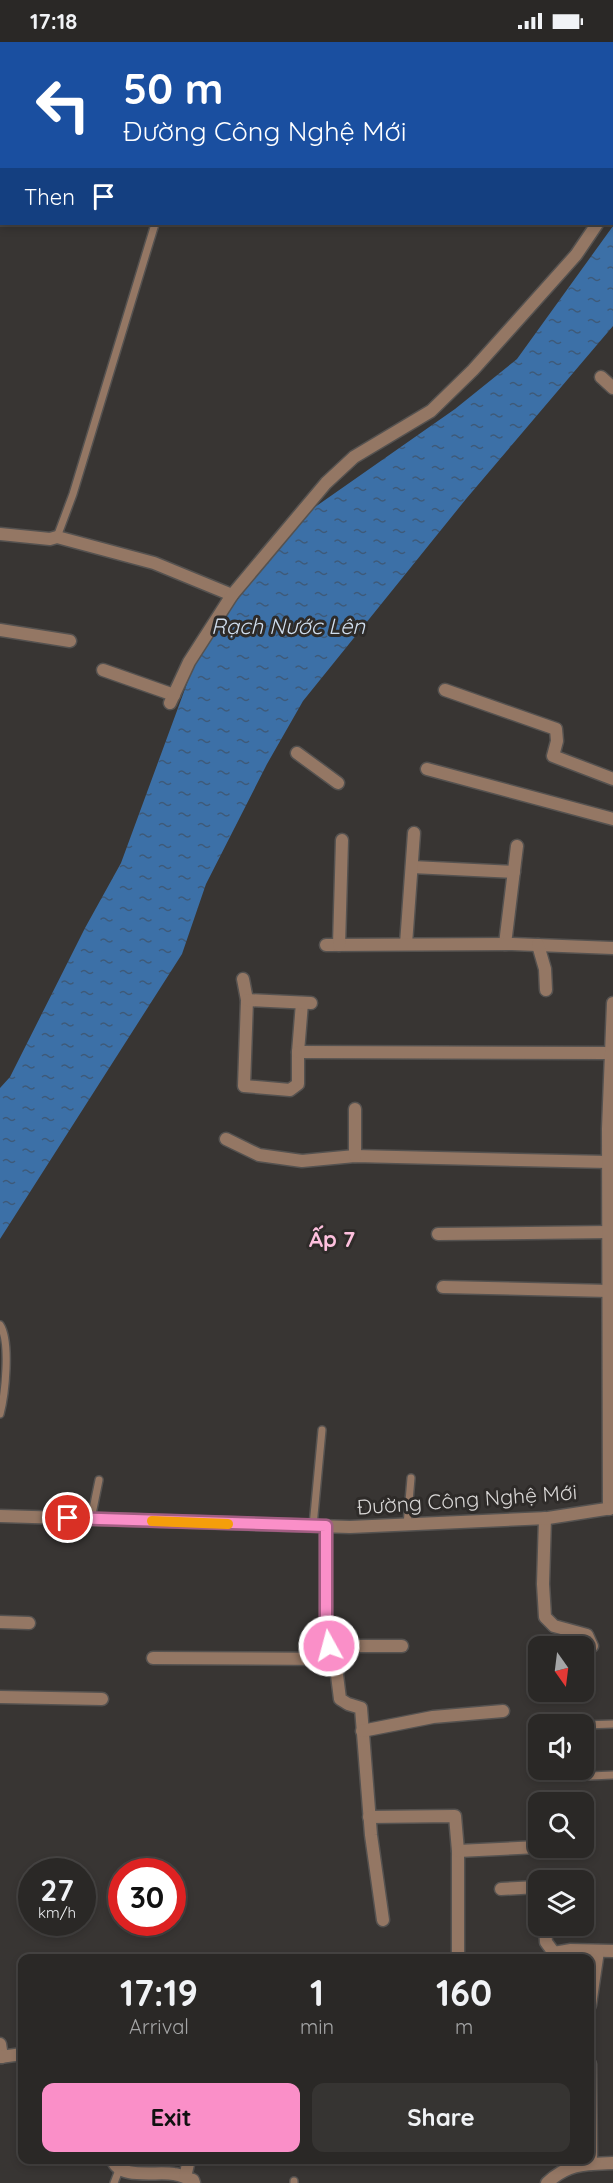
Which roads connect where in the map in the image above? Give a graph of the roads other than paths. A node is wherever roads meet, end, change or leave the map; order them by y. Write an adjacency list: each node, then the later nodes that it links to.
1 (155, 225): 4 (lane)
2 (596, 225): 5 (street)
3 (0, 534): 4 (street)
4 (57, 537): 5 (street)
5 (232, 595): 8 (street)
6 (0, 630): 7 (street)
7 (70, 641)
8 (103, 670)
9 (445, 690): 12 (street)
10 (297, 753): 13 (street)
11 (427, 769): 14 (street)
12 (613, 779)
13 (339, 783)
14 (613, 819)
15 (414, 833): 18 (street)
16 (342, 840): 20 (street)
17 (518, 846): 19 (street)
18 (412, 867): 19 (street); 20 (street)
19 (514, 872): 21 (street)
20 (406, 944): 21 (street)
21 (505, 944): 22 (street)
22 (538, 945): 23 (street); 25 (street)
23 (613, 948)
24 (243, 979): 26 (street)
25 (546, 990)
26 (247, 1000): 28 (street); 28 (street)
27 (613, 1003): 29 (street)
28 (298, 1052): 29 (street)
29 (610, 1053): 33 (street)
30 (355, 1109): 32 (street)
31 (226, 1139): 32 (street)
32 (355, 1156): 33 (street)
33 (608, 1162): 34 (street)
34 (609, 1232): 35 (street); 37 (street)
35 (438, 1234)
36 (443, 1287): 37 (street)
37 (609, 1291): 43 (street)
38 (0, 1325): 39 (lane)
39 (0, 1414)
40 (321, 1430): 48 (lane)
41 (411, 1478): 47 (lane)
42 (99, 1480): 46 (lane)
43 (611, 1509): 45 (street, Đường Công Nghệ Mới)
44 (0, 1516): 46 (street, Đường Công Nghệ Mới)
45 (544, 1518): 47 (street, Đường Công Nghệ Mới); 51 (street)
46 (91, 1519): 48 (street, Đường Công Nghệ Mới)
47 (407, 1524): 48 (street, Đường Công Nghệ Mới)
48 (320, 1526): 52 (street)
49 (0, 1622): 50 (street)
50 (29, 1623)
51 (587, 1636)
52 (329, 1646): 53 (street); 55 (street)
53 (402, 1646)
54 (153, 1658): 55 (street)
55 (335, 1659): 61 (street)
56 (0, 1697): 57 (street)
57 (102, 1699)
58 (503, 1711): 61 (street)
59 (613, 1724): 60 (lane)
60 (594, 1725)
61 (362, 1731): 64 (street)
62 (613, 1775): 63 (lane)
63 (594, 1776)
64 (369, 1817): 66 (street); 69 (street)
65 (528, 1848): 66 (street)
66 (458, 1851): 73 (street)
67 (528, 1888): 68 (street)
68 (501, 1889)
69 (383, 1920)
70 (546, 1936): 74 (street)
71 (598, 1951): 72 (street); 75 (street); 76 (street)
72 (613, 1951)
73 (458, 1954)
74 (552, 1954)
75 (559, 1954)
76 (594, 1978)
77 (1, 2053): 78 (street)
78 (18, 2054)
79 (613, 2163): 82 (street)
80 (189, 2164): 84 (street)
81 (591, 2164): 86 (street)
82 (594, 2164)
83 (116, 2165): 84 (street); 85 (lane)
84 (190, 2180)
85 (114, 2183)
86 (547, 2183)

